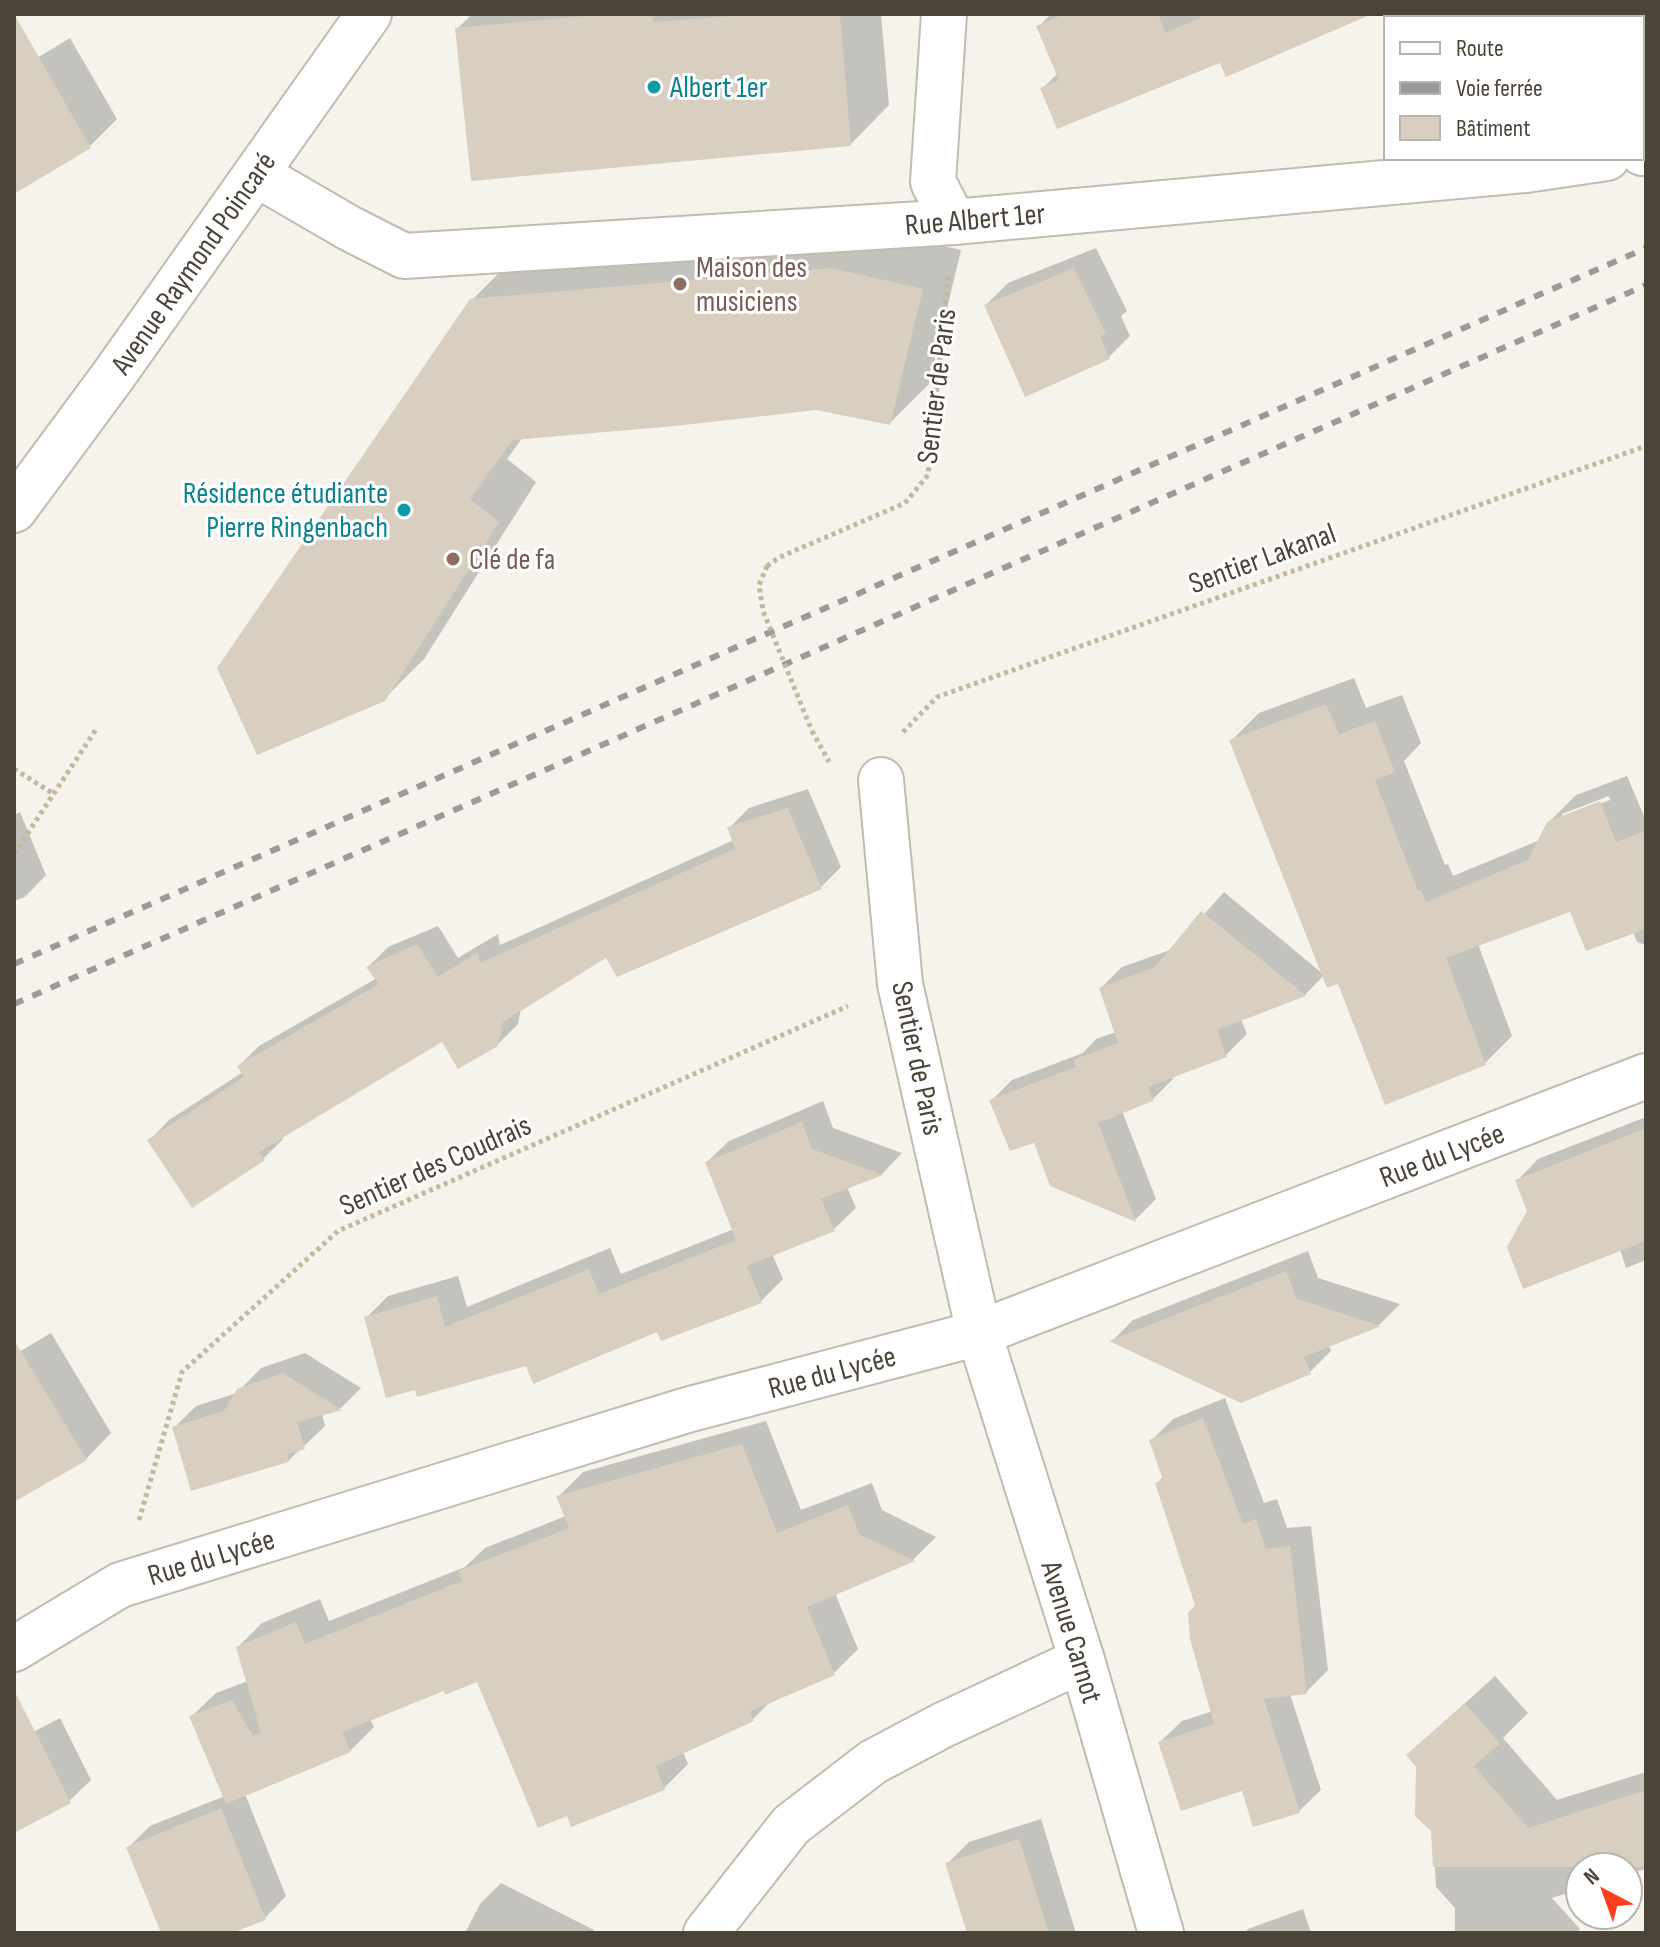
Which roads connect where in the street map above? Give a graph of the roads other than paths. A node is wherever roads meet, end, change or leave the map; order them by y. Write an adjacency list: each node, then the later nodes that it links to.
1 (369, 14): 4 (street, Avenue Raymond Poincaré)
2 (944, 14): 5 (street)
3 (1594, 160): 5 (street, Rue Albert 1er)
4 (256, 174): 5 (street, Rue Albert 1er); 6 (street, Avenue Raymond Poincaré)
5 (954, 222)
6 (14, 510)
7 (881, 780): 9 (street, Sentier de Paris)
8 (1646, 1076): 9 (street, Rue du Lycée)
9 (979, 1333): 10 (street, Rue du Lycée); 11 (street, Avenue Carnot)
10 (14, 1649)
11 (1082, 1660): 12 (street); 13 (street, Avenue Carnot)
12 (706, 1933)
13 (1161, 1933)

